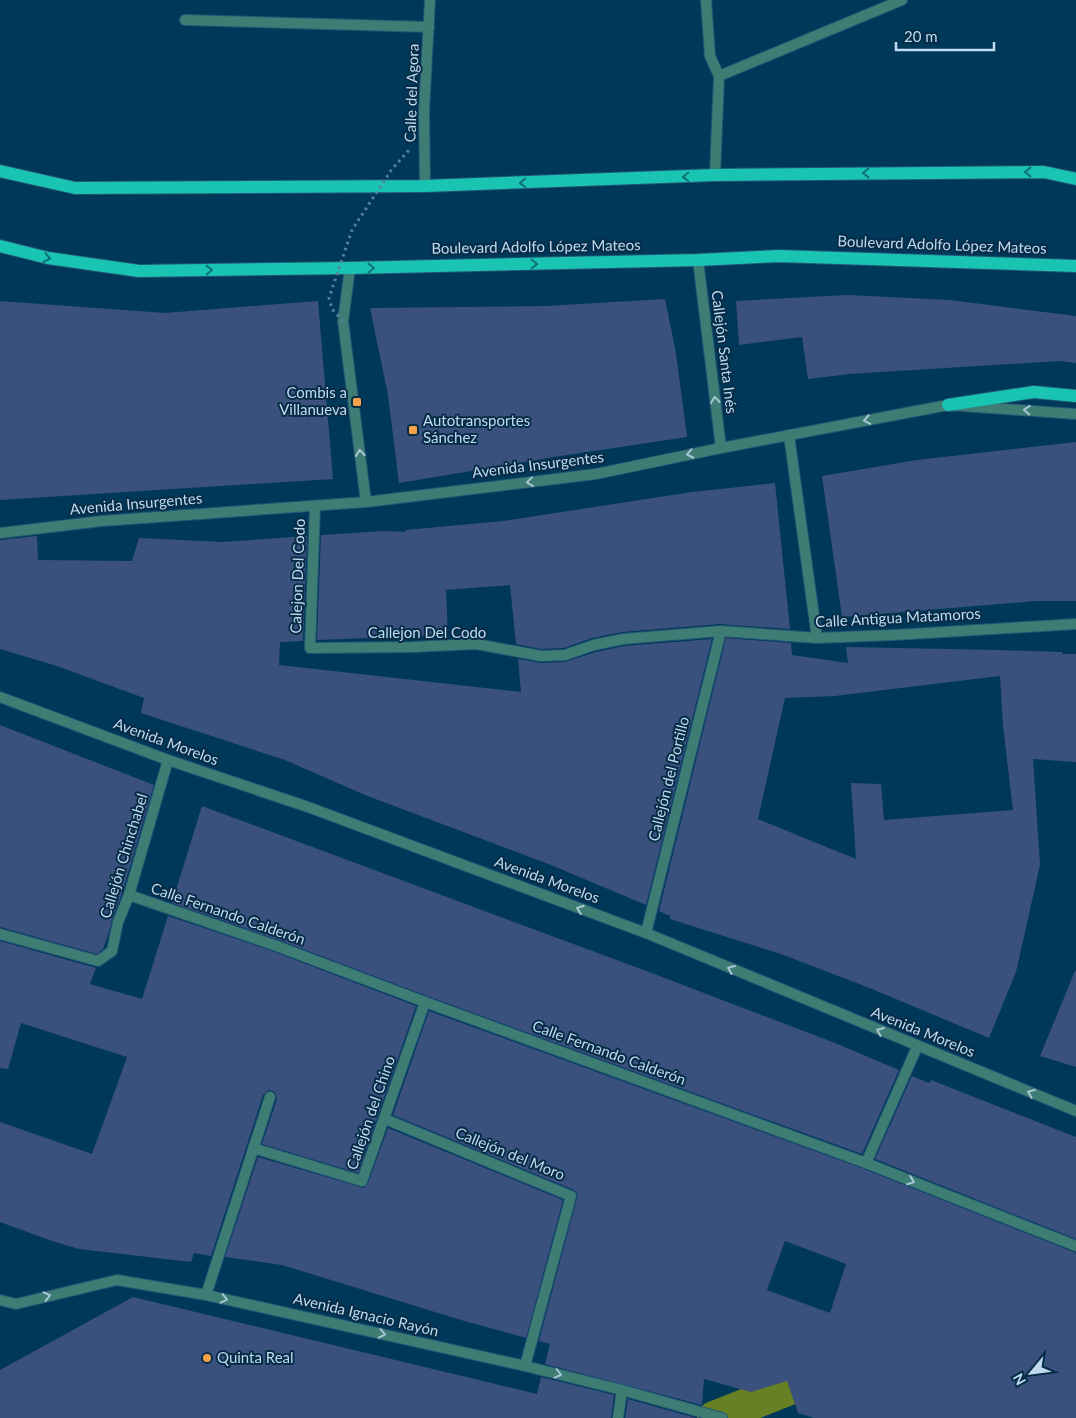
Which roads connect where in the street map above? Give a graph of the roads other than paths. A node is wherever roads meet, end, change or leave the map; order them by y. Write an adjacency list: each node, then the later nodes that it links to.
1 (430, 0): 5 (street, Calle del Agora)
2 (706, 0): 6 (street)
3 (902, 0): 6 (street)
4 (185, 20): 5 (street)
5 (429, 27): 10 (street, Calle del Agora)
6 (720, 76): 8 (street)
7 (0, 171): 10 (main road)
8 (715, 175): 9 (main road, one-way to 8); 10 (main road, one-way to 10)
9 (1076, 179)
10 (425, 186)
11 (0, 246): 14 (main road, Boulevard Adolfo López Mateos, one-way to 14)
12 (698, 260): 13 (main road, Boulevard Adolfo López Mateos); 14 (main road, Boulevard Adolfo López Mateos, one-way to 12); 19 (street, Callejón Santa Inés, one-way to 12)
13 (1076, 266)
14 (350, 268): 20 (street, one-way to 14)
15 (1076, 396): 16 (main road)
16 (948, 405): 17 (street, Avenida Insurgentes, one-way to 16); 18 (street, Avenida Insurgentes, one-way to 18)
17 (1076, 414)
18 (789, 436): 19 (street, Avenida Insurgentes); 25 (street)
19 (721, 448): 20 (street, Avenida Insurgentes, one-way to 20)
20 (366, 502): 21 (street, Avenida Insurgentes)
21 (316, 506): 22 (street, Avenida Insurgentes); 26 (street, Calejon Del Codo)
22 (0, 533)
23 (1076, 624): 25 (street, Calle Antigua Matamoros)
24 (721, 631): 25 (street, Calle Antigua Matamoros); 26 (street, Callejon Del Codo); 30 (street, Callejón del Portillo)
25 (817, 638)
26 (310, 648)
27 (0, 697): 28 (street, Avenida Morelos)
28 (168, 760): 29 (street, Callejón Chinchabel); 30 (street, Avenida Morelos, one-way to 28)
29 (129, 895): 31 (street, Callejón Chinchabel); 32 (street, Calle Fernando Calderón)
30 (646, 933): 33 (street, Avenida Morelos, one-way to 30)
31 (0, 934)
32 (425, 1002): 36 (street, Callejón del Chino); 38 (street, Calle Fernando Calderón)
33 (917, 1047): 35 (street, Avenida Morelos, one-way to 33); 38 (street)
34 (270, 1098): 37 (street)
35 (1076, 1111)
36 (385, 1119): 37 (street, Callejón del Chino); 42 (street, Callejón del Moro)
37 (253, 1148): 40 (street)
38 (866, 1163): 39 (street, Calle Fernando Calderón, one-way to 39)
39 (1076, 1246)
40 (206, 1295): 41 (street, Avenida Ignacio Rayón, one-way to 40); 42 (street, Avenida Ignacio Rayón, one-way to 42)
41 (0, 1300)
42 (525, 1366): 43 (street, Avenida Ignacio Rayón, one-way to 43)
43 (622, 1390): 44 (street); 45 (street, Avenida Ignacio Rayón)
44 (618, 1418)
45 (722, 1418)

